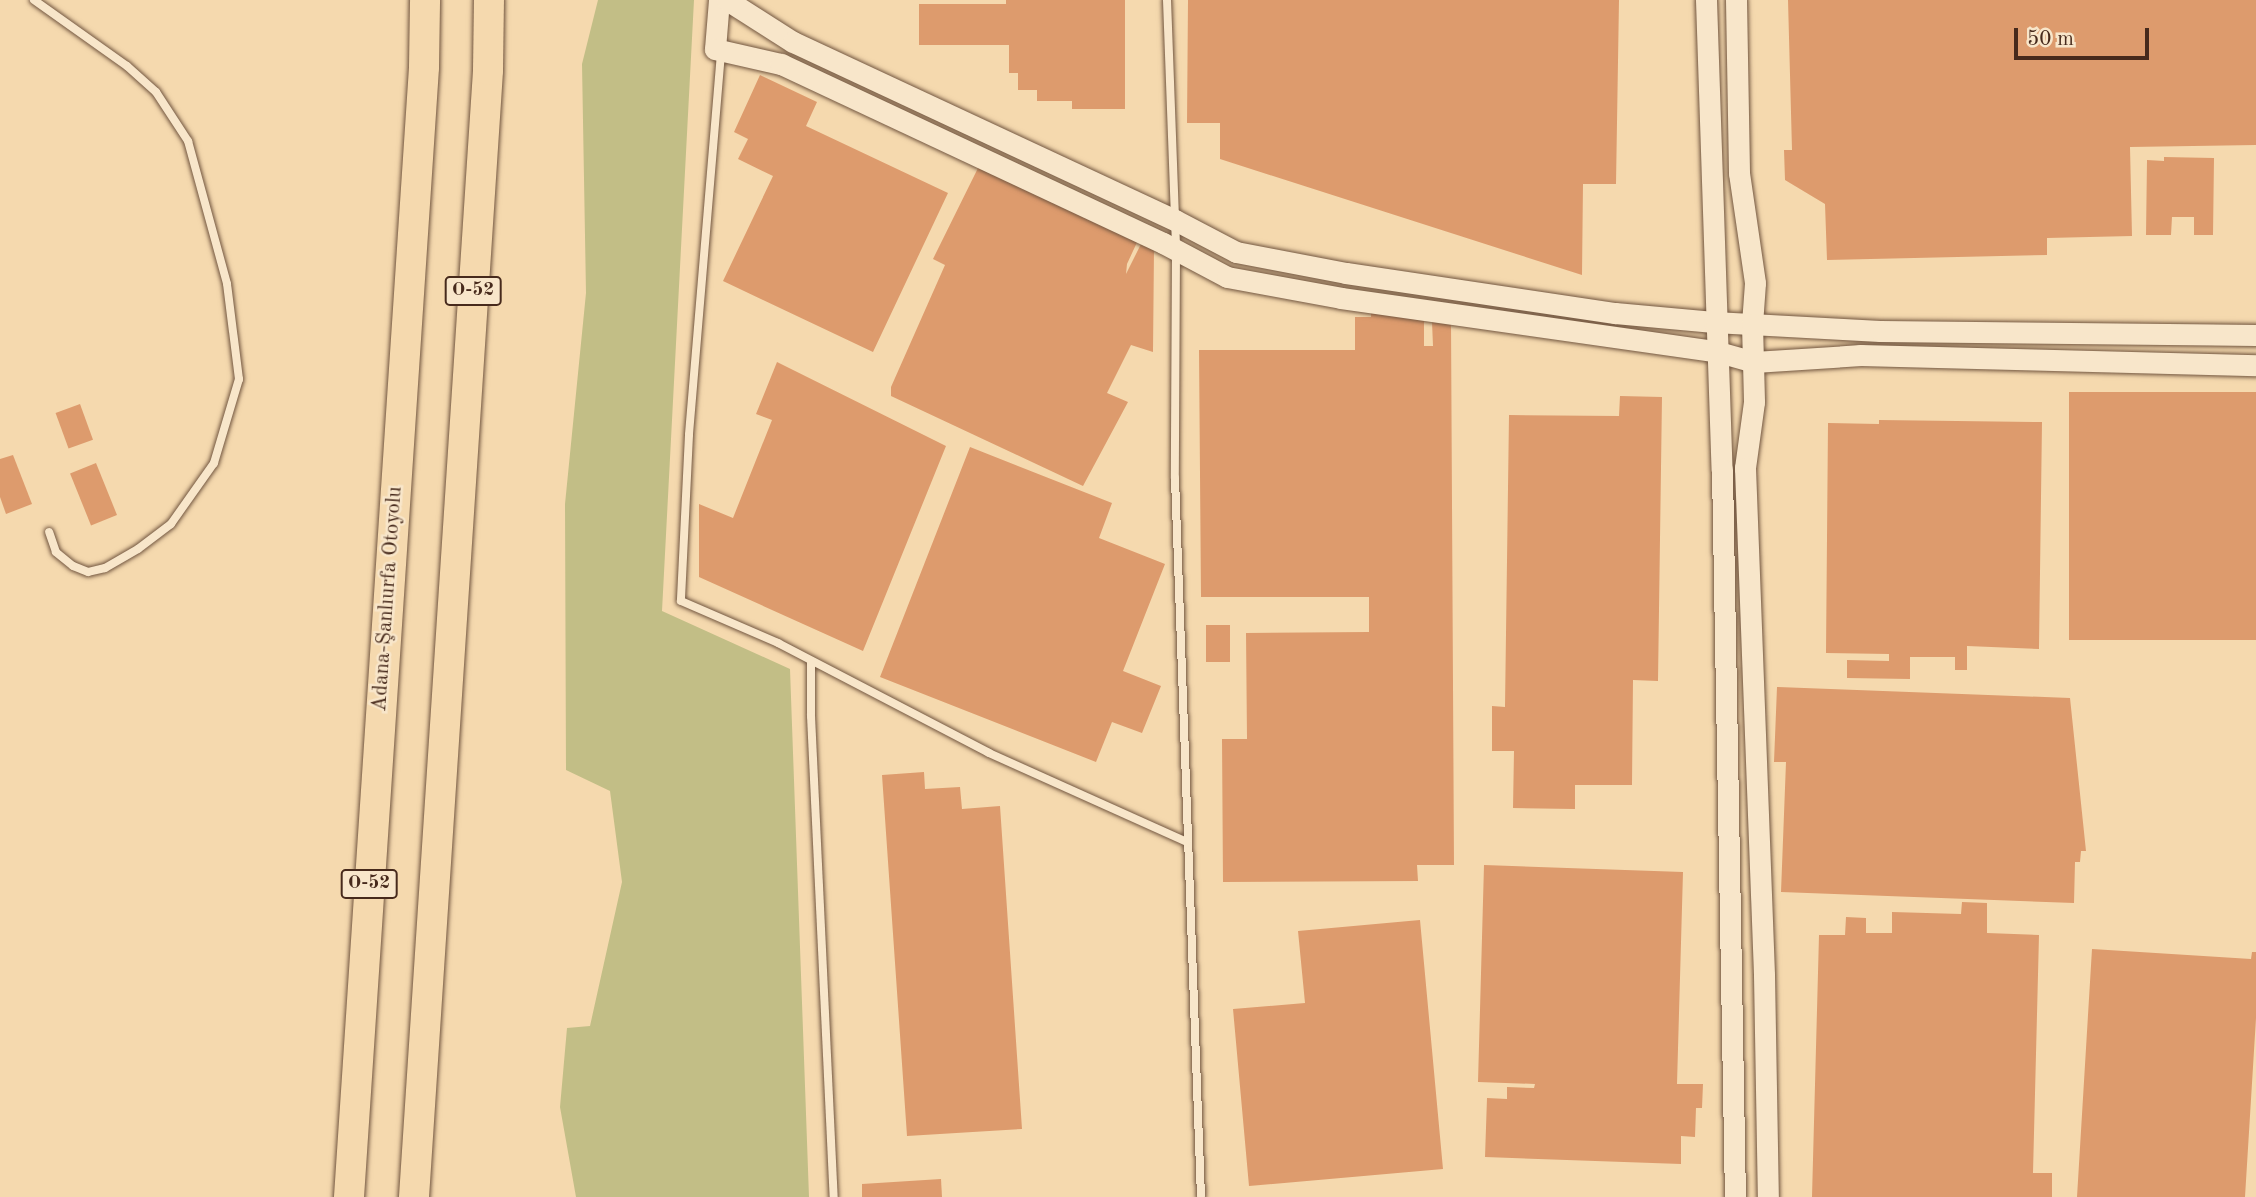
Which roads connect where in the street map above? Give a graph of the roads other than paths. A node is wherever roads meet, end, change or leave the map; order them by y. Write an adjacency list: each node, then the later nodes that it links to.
1 (34, 0): 18 (lane)
2 (425, 0): 21 (highway, Adana-Şanlıurfa Otoyolu / O-52)
3 (489, 0): 22 (highway, O-52)
4 (719, 0): 9 (street)
5 (727, 0): 10 (street)
6 (1167, 0): 10 (lane)
7 (1706, 0): 12 (street)
8 (1736, 0): 13 (street)
9 (718, 50): 11 (street); 19 (lane)
10 (1175, 220): 11 (lane); 12 (street)
11 (1177, 250): 15 (street); 20 (lane)
12 (1714, 323): 13 (street); 15 (street)
13 (1752, 324): 14 (street); 16 (street)
14 (2256, 335)
15 (1715, 351): 16 (street); 25 (street)
16 (1754, 362): 17 (street); 26 (street)
17 (2256, 365)
18 (49, 532)
19 (811, 661): 20 (lane); 23 (lane)
20 (1187, 842): 24 (lane)
21 (349, 1197)
22 (414, 1197)
23 (834, 1197)
24 (1201, 1197)
25 (1735, 1197)
26 (1768, 1197)

